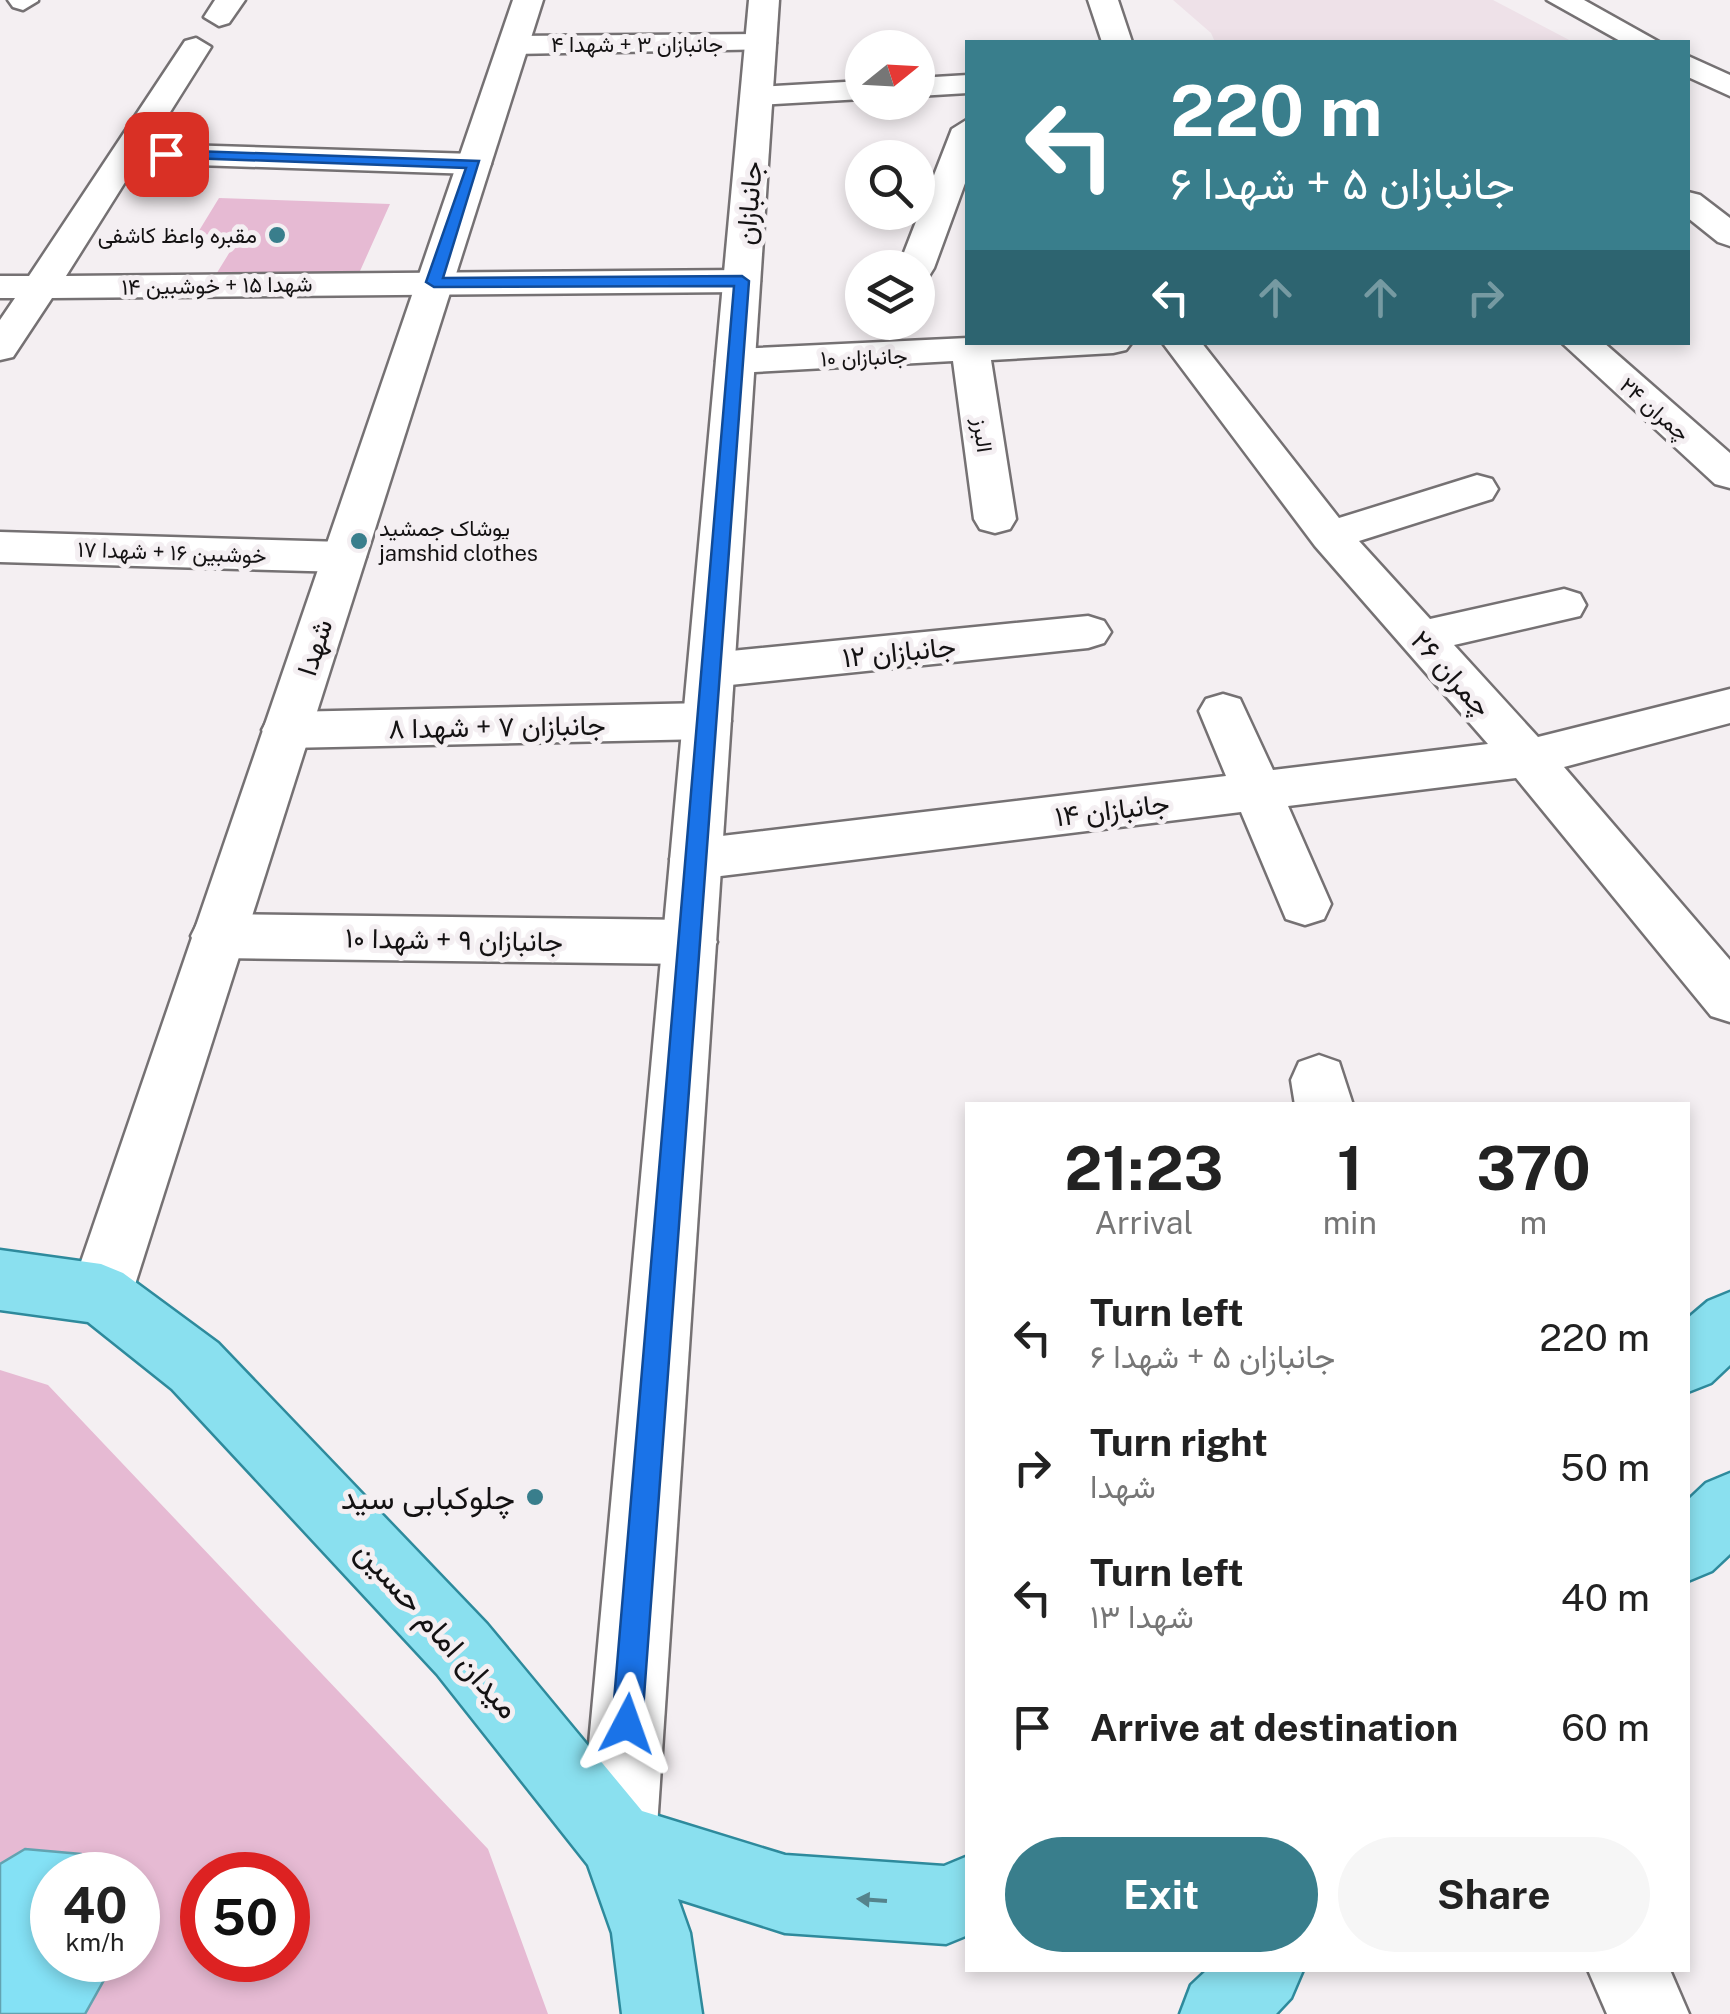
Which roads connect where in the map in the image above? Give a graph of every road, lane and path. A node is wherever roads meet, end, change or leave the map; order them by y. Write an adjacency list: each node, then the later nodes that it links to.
1 (528, 0): 7 (street, شهدا)
2 (1103, 0): 5 (street)
3 (1562, 0): 6 (street)
4 (762, 21): 7 (street, جانبازان ۳ + شهدا ۴); 14 (street, جانبازان)
5 (1116, 40)
6 (1640, 40)
7 (513, 45): 18 (street, شهدا)
8 (196, 47): 17 (street)
9 (1690, 66): 13 (street)
10 (965, 84): 11 (street)
11 (935, 86)
12 (845, 91): 14 (street)
13 (1730, 91): 15 (street)
14 (757, 96): 22 (street, جانبازان)
15 (1690, 103)
16 (965, 136): 21 (street)
17 (126, 153): 18 (street); 25 (street)
18 (474, 164): 23 (street, شهدا)
19 (1690, 204): 20 (street)
20 (1730, 235)
21 (923, 250)
22 (742, 281): 23 (street, شهدا ۱۵ + خوشبین ۱۴); 32 (street, جانبازان)
23 (434, 282): 25 (street, شهدا ۱۵ + خوشبین ۱۴); 38 (street, شهدا)
24 (0, 287): 25 (street, شهدا ۱۵ + خوشبین ۱۴)
25 (38, 287): 30 (street)
26 (888, 340): 31 (street, جانبازان ۱۰); 32 (street, جانبازان ۱۰)
27 (1066, 345): 31 (street, جانبازان ۱۰)
28 (1183, 345): 36 (street, چمران ۲۶)
29 (1583, 345): 33 (street, چمران ۲۴)
30 (0, 348)
31 (971, 351): 35 (street, البرز)
32 (735, 360): 42 (street, جانبازان)
33 (1730, 475)
34 (1478, 489): 36 (street)
35 (995, 519)
36 (1330, 536): 41 (street, چمران ۲۶)
37 (0, 547): 38 (street, خوشبین ۱۶ + شهدا ۱۷)
38 (344, 557): 45 (street, شهدا)
39 (1564, 605): 41 (street)
40 (1088, 632): 42 (street, جانبازان ۱۲)
41 (1420, 638): 46 (street, چمران ۲۶)
42 (709, 695): 45 (street, جانبازان ۷ + شهدا ۸); 48 (street, جانبازان)
43 (1730, 706): 46 (street, جانبازان ۱۴)
44 (1223, 711): 47 (street)
45 (286, 730): 50 (street, شهدا)
46 (1528, 758): 47 (street, جانبازان ۱۴); 52 (street, چمران ۲۶)
47 (1258, 792): 48 (street, جانبازان ۱۴); 49 (street)
48 (696, 860): 51 (street, جانبازان)
49 (1306, 904)
50 (218, 936): 51 (street, جانبازان ۹ + شهدا ۱۰); 54 (street, شهدا)
51 (690, 942): 59 (street, جانبازان)
52 (1730, 999)
53 (0, 1280): 54 (main road, میدان امام حسین)
54 (101, 1294): 59 (main road, میدان امام حسین)
55 (1730, 1323): 56 (main road)
56 (1690, 1358)
57 (1730, 1506): 58 (main road)
58 (1690, 1545)
59 (618, 1842): 60 (main road, one-way to 59); 63 (main road, میدان امام حسین)
60 (965, 1896)
61 (1261, 1972): 64 (main road)
62 (1629, 1972): 65 (street)
63 (662, 2014)
64 (1220, 2014)
65 (1648, 2014)

